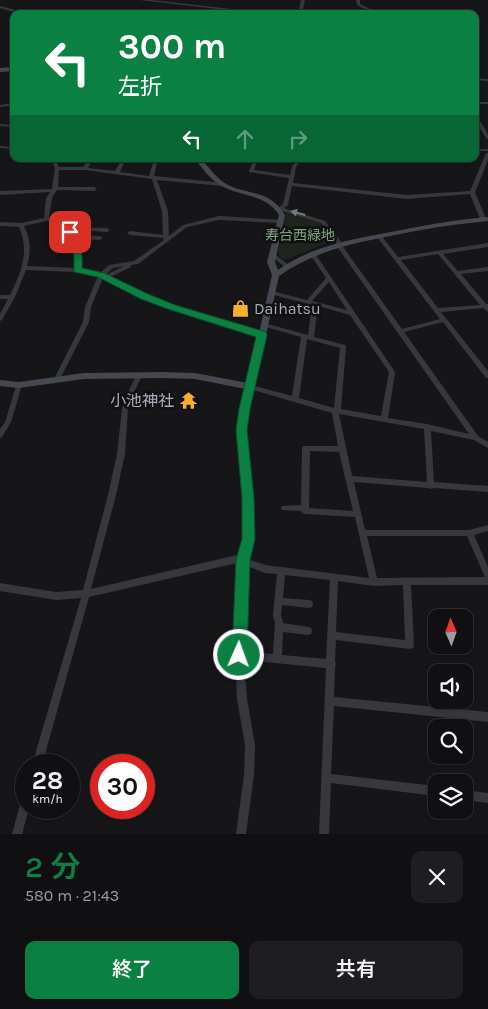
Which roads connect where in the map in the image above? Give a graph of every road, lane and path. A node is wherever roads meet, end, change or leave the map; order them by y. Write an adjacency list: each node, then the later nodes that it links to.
1 (142, 0): 3 (street)
2 (358, 0): 4 (street)
3 (236, 10)
4 (369, 10)
5 (479, 123): 6 (street)
6 (488, 138)
7 (488, 154): 25 (street)
8 (54, 162): 15 (street)
9 (89, 162): 16 (street)
10 (122, 162): 17 (street)
11 (155, 162): 19 (street)
12 (201, 162): 20 (street)
13 (255, 162): 18 (street)
14 (297, 162): 18 (street)
15 (57, 168): 16 (street); 23 (street)
16 (85, 169): 17 (street)
17 (117, 173): 19 (street)
18 (291, 177): 21 (street)
19 (152, 178): 20 (street); 40 (street)
20 (222, 184): 26 (street)
21 (290, 184): 25 (street); 26 (street)
22 (90, 187): 23 (street)
23 (55, 189): 24 (street); 27 (street)
24 (0, 192)
25 (472, 192): 28 (street)
26 (280, 209): 30 (street); 41 (street, one-way to 26)
27 (46, 219): 32 (street); 33 (street)
28 (486, 219): 37 (street)
29 (208, 221): 30 (street); 34 (street); 40 (street)
30 (281, 221): 45 (street)
31 (0, 224): 32 (street)
32 (21, 225): 51 (street)
33 (69, 228): 35 (street); 38 (street)
34 (205, 229)
35 (107, 230)
36 (130, 233): 40 (street)
37 (379, 236): 41 (street); 47 (street)
38 (71, 237): 39 (street); 53 (street)
39 (100, 238)
40 (166, 238): 48 (street)
41 (339, 244): 44 (street); 68 (street)
42 (488, 245): 43 (street)
43 (439, 252): 47 (street); 54 (street)
44 (312, 254): 50 (street); 57 (street)
45 (273, 255): 50 (street); 55 (street)
46 (116, 256): 49 (street)
47 (397, 259): 63 (street)
48 (136, 263): 49 (street); 56 (street)
49 (111, 266): 56 (street)
50 (287, 266): 55 (street)
51 (25, 268): 53 (street); 60 (street)
52 (488, 269): 54 (street)
53 (77, 270): 56 (street)
54 (457, 273): 62 (street)
55 (276, 275): 58 (street)
56 (103, 276): 69 (street); 73 (street)
57 (329, 278): 61 (street); 64 (street)
58 (272, 293): 61 (street); 67 (street)
59 (0, 297): 60 (street)
60 (12, 297): 65 (street)
61 (311, 303): 64 (street); 70 (street)
62 (487, 307): 63 (street)
63 (436, 310): 66 (street)
64 (352, 313): 79 (street)
65 (0, 319)
66 (444, 320): 68 (street); 72 (street)
67 (264, 325): 69 (street); 70 (street)
68 (402, 331): 83 (street)
69 (262, 335): 76 (street)
70 (307, 337): 77 (street); 78 (street)
71 (139, 376): 73 (street); 76 (street); 103 (street)
72 (488, 376)
73 (57, 380): 75 (street)
74 (0, 383): 75 (street)
75 (19, 384): 81 (street)
76 (250, 387): 77 (street); 95 (street)
77 (295, 400): 78 (street)
78 (336, 411): 79 (street); 85 (street)
79 (384, 420): 80 (street)
80 (427, 427): 83 (street); 87 (street)
81 (0, 435)
82 (488, 436): 83 (street)
83 (476, 438): 84 (street)
84 (488, 445)
85 (342, 448): 86 (street); 90 (street)
86 (349, 480): 87 (street); 91 (street)
87 (431, 486): 88 (street)
88 (488, 489)
89 (285, 508): 90 (street)
90 (305, 508): 91 (street)
91 (357, 514): 93 (street)
92 (488, 528): 94 (street)
93 (363, 533): 94 (street); 100 (street)
94 (469, 533): 97 (street)
95 (243, 560): 96 (street); 103 (street); 109 (street)
96 (281, 571): 98 (street); 104 (street)
97 (488, 576)
98 (334, 577): 100 (street); 108 (street)
99 (488, 581): 101 (street)
100 (374, 582): 101 (street)
101 (407, 582): 108 (street)
102 (0, 587): 103 (street)
103 (86, 594): 114 (street)
104 (278, 601): 105 (street); 106 (street)
105 (309, 604)
106 (279, 627): 107 (street); 110 (street)
107 (308, 631)
108 (333, 636): 111 (street)
109 (239, 655): 110 (street); 121 (street)
110 (277, 659): 111 (street)
111 (332, 664): 112 (street)
112 (330, 701): 113 (street); 115 (street)
113 (488, 717)
114 (40, 754)
115 (327, 778): 116 (street); 122 (street)
116 (428, 790)
117 (473, 796): 118 (street)
118 (488, 798)
119 (21, 819): 120 (street)
120 (17, 834)
121 (241, 834)
122 (324, 834)

